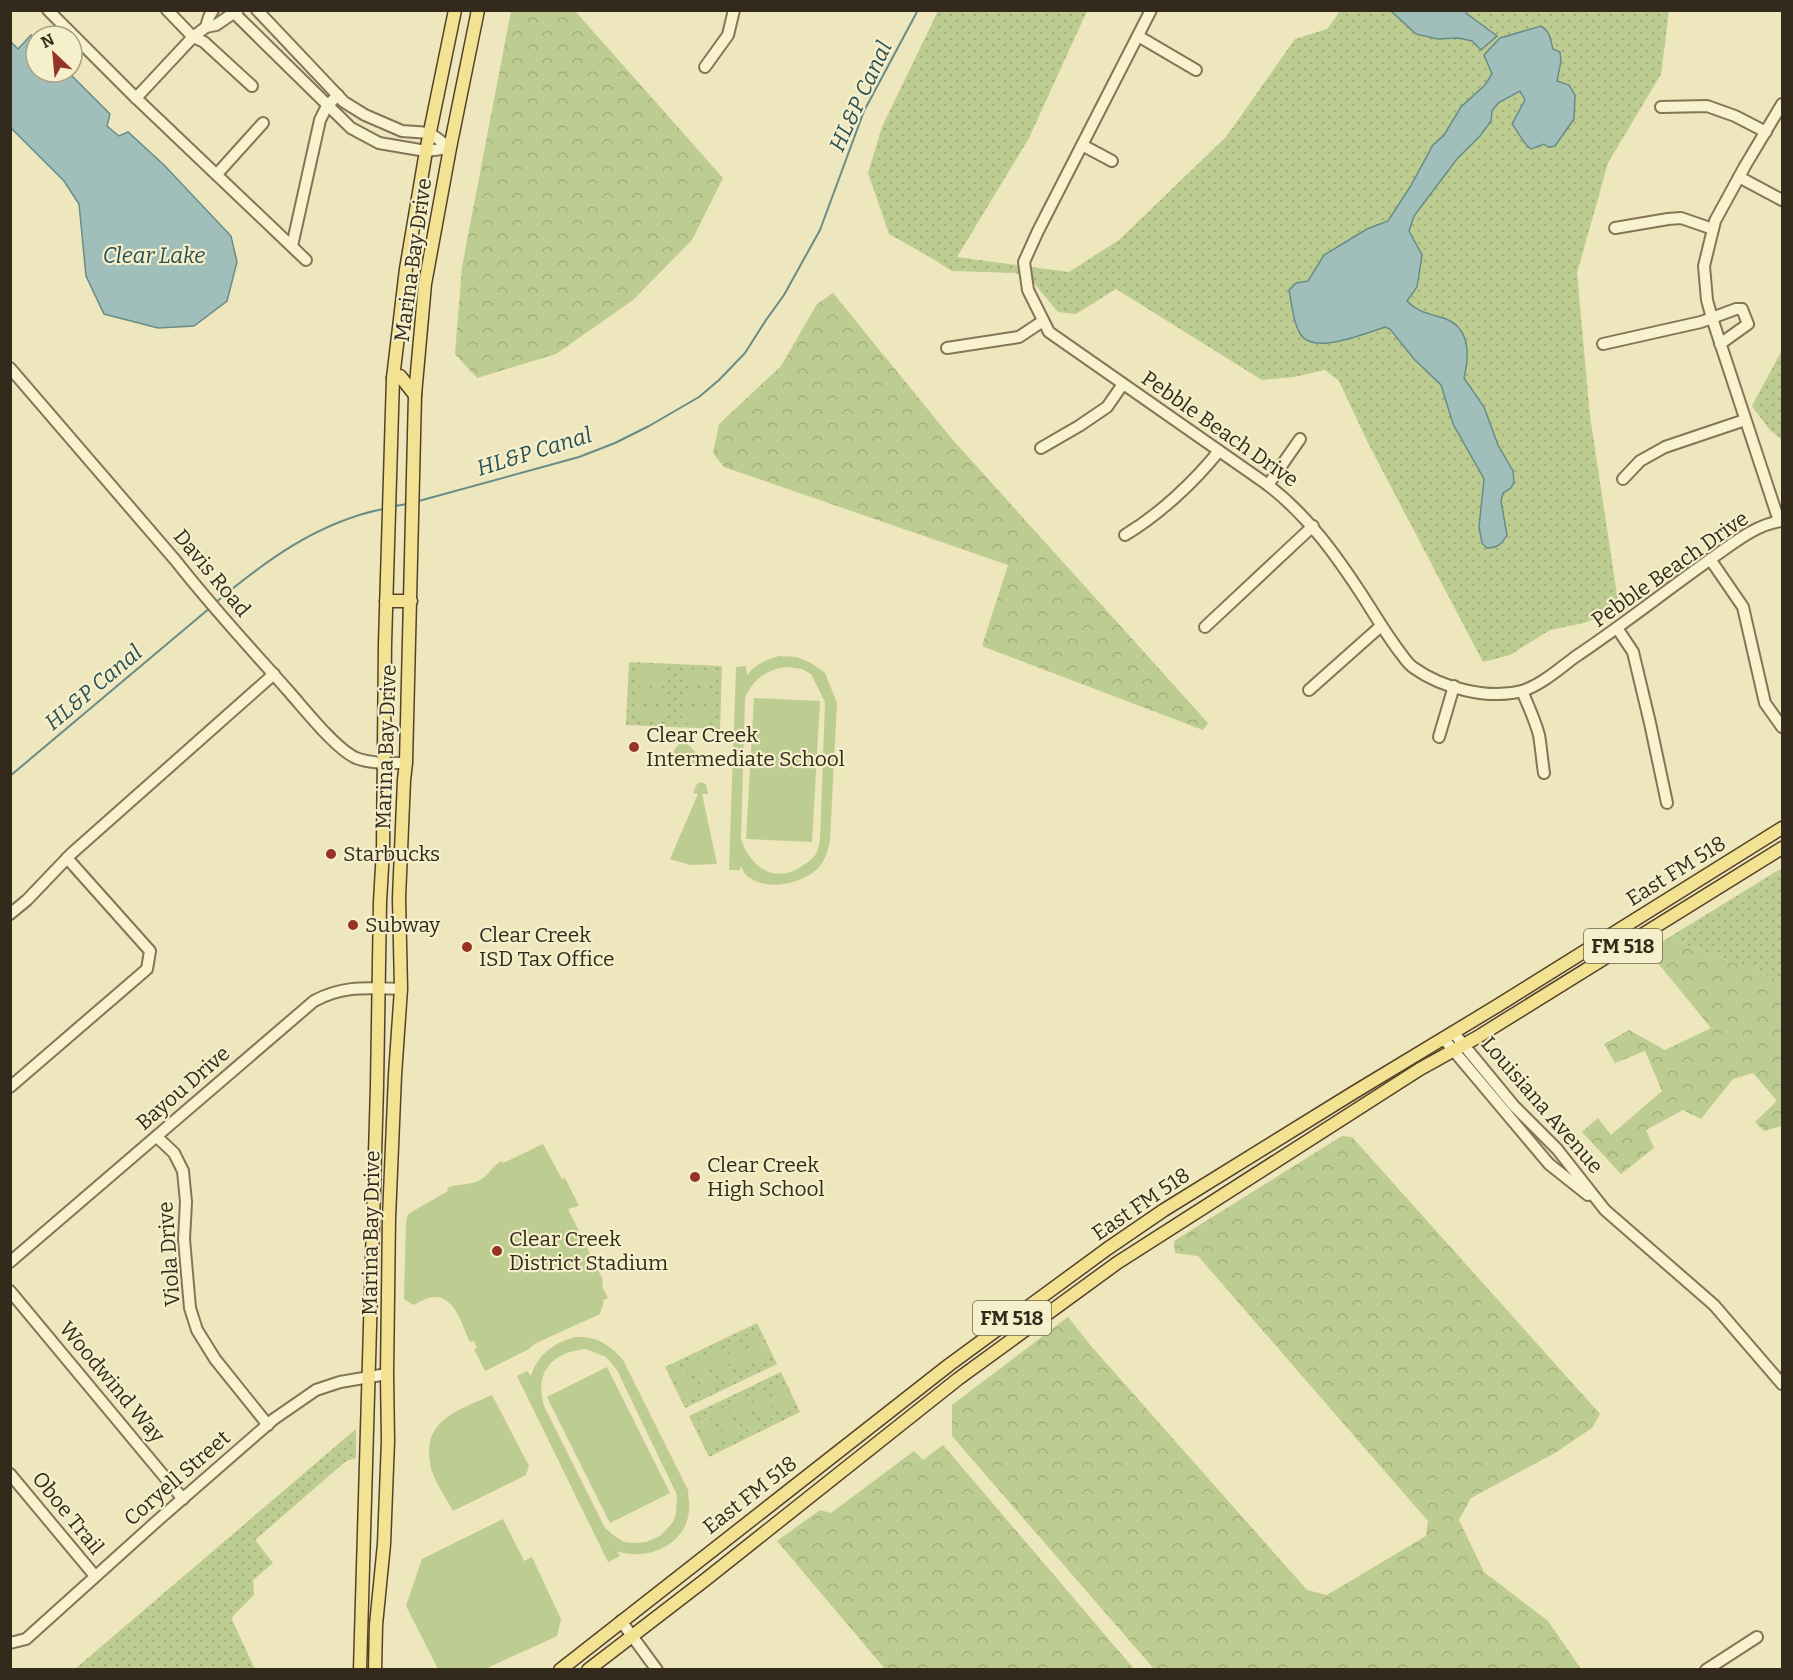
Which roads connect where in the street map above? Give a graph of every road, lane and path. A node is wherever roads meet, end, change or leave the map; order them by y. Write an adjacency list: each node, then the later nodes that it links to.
1 (48, 10): 17 (street)
2 (166, 10): 12 (street)
3 (213, 10): 10 (street)
4 (257, 10): 16 (street)
5 (454, 10): 23 (main road, Marina Bay Drive)
6 (478, 10): 25 (main road, Marina Bay Drive)
7 (734, 10): 13 (street)
8 (1152, 10): 11 (street, Pebble Beach Drive)
9 (234, 11): 10 (street); 19 (street)
10 (206, 27): 12 (street)
11 (1138, 36): 14 (street); 24 (street, Pebble Beach Drive)
12 (193, 37): 15 (street); 17 (street)
13 (705, 67)
14 (1196, 70)
15 (252, 86)
16 (338, 95): 19 (street); 23 (street)
17 (136, 98): 28 (street)
18 (1782, 104): 22 (street)
19 (327, 106): 26 (street); 33 (street)
20 (1661, 107): 22 (street)
21 (263, 123): 28 (street)
22 (1766, 132): 29 (street)
23 (430, 133): 25 (street); 26 (main road, Marina Bay Drive)
24 (1082, 145): 27 (street); 36 (street, Pebble Beach Drive)
25 (450, 148): 26 (street); 43 (main road, Marina Bay Drive)
26 (426, 151): 41 (main road, Marina Bay Drive)
27 (1112, 161)
28 (217, 174): 33 (street)
29 (1738, 177): 30 (street); 32 (street)
30 (1782, 200)
31 (1615, 228): 32 (street)
32 (1713, 229): 35 (street)
33 (292, 246): 34 (street)
34 (306, 260)
35 (1712, 318): 37 (street); 38 (street); 38 (street)
36 (1043, 321): 39 (street); 42 (street, Pebble Beach Drive)
37 (1603, 344)
38 (1720, 344): 44 (street)
39 (947, 348)
40 (12, 372): 59 (street, Davis Road)
41 (393, 378): 43 (main road); 54 (main road, Marina Bay Drive)
42 (1123, 384): 46 (street); 47 (street, Pebble Beach Drive)
43 (415, 395): 55 (main road, Marina Bay Drive)
44 (1745, 420): 48 (street); 50 (street)
45 (1300, 439): 49 (street)
46 (1041, 448)
47 (1219, 450): 49 (street, Pebble Beach Drive); 52 (street)
48 (1623, 479)
49 (1268, 484): 51 (street, Pebble Beach Drive)
50 (1781, 521): 53 (street, Pebble Beach Drive)
51 (1313, 526): 56 (street, Pebble Beach Drive); 57 (street)
52 (1125, 535)
53 (1710, 559): 58 (street, Pebble Beach Drive); 63 (street)
54 (386, 601): 55 (main road); 65 (main road, Marina Bay Drive)
55 (411, 601): 66 (main road, Marina Bay Drive)
56 (1381, 626): 60 (street, Pebble Beach Drive); 61 (street)
57 (1205, 627)
58 (1617, 628): 62 (street, Pebble Beach Drive); 68 (street)
59 (274, 675): 65 (street, Davis Road); 73 (street)
60 (1454, 686): 62 (street, Pebble Beach Drive); 64 (street)
61 (1309, 690)
62 (1522, 691): 67 (street)
63 (1782, 727)
64 (1439, 737)
65 (384, 763): 66 (street, Davis Road); 71 (main road, Marina Bay Drive)
66 (406, 763): 72 (main road, Marina Bay Drive)
67 (1544, 773)
68 (1667, 803)
69 (1782, 828): 77 (main road, East FM 518 / FM 518)
70 (1782, 848): 78 (main road, East FM 518 / FM 518)
71 (383, 850): 72 (main road); 74 (main road, Marina Bay Drive)
72 (401, 850): 75 (main road, Marina Bay Drive)
73 (67, 858): 76 (street); 85 (street)
74 (380, 894): 75 (main road); 79 (main road, Marina Bay Drive)
75 (399, 898): 80 (main road, Marina Bay Drive)
76 (10, 914)
77 (1591, 947): 78 (main road); 81 (main road, East FM 518 / FM 518)
78 (1599, 961): 82 (main road, East FM 518 / FM 518)
79 (378, 988): 80 (street, Bayou Drive); 83 (main road, Marina Bay Drive); 87 (street, Bayou Drive)
80 (401, 989): 84 (main road, Marina Bay Drive)
81 (1448, 1035): 82 (street, Louisiana Avenue); 86 (main road, East FM 518 / FM 518)
82 (1459, 1048): 88 (main road, East FM 518 / FM 518); 101 (street, Louisiana Avenue)
83 (376, 1086): 84 (main road); 90 (main road, Marina Bay Drive)
84 (395, 1086): 91 (main road, Marina Bay Drive)
85 (10, 1087)
86 (1301, 1125): 88 (main road); 89 (main road, East FM 518 / FM 518)
87 (157, 1137): 93 (street, Bayou Drive); 102 (street, Viola Drive)
88 (1310, 1140): 92 (main road, East FM 518 / FM 518)
89 (1164, 1210): 92 (main road); 95 (main road, East FM 518 / FM 518)
90 (372, 1216): 91 (main road); 99 (main road, Marina Bay Drive)
91 (390, 1218): 98 (main road, Marina Bay Drive)
92 (1174, 1226): 96 (main road, East FM 518 / FM 518)
93 (10, 1262)
94 (10, 1291): 106 (street, Woodwind Way)
95 (1029, 1306): 96 (main road); 97 (main road, East FM 518 / FM 518)
96 (1039, 1320): 100 (main road, East FM 518 / FM 518)
97 (949, 1365): 100 (main road); 103 (main road, East FM 518 / FM 518)
98 (387, 1374): 99 (street, Coryell Street); 115 (main road, Marina Bay Drive)
99 (368, 1377): 102 (street, Coryell Street); 114 (main road, Marina Bay Drive)
100 (958, 1379): 104 (main road, East FM 518 / FM 518)
101 (1782, 1384)
102 (268, 1425): 106 (street, Coryell Street)
103 (843, 1446): 104 (main road); 107 (main road, East FM 518 / FM 518)
104 (857, 1460): 109 (main road, East FM 518 / FM 518)
105 (10, 1474): 108 (street, Oboe Trail)
106 (183, 1498): 108 (street, Coryell Street)
107 (692, 1565): 109 (main road); 110 (main road, East FM 518 / FM 518)
108 (95, 1576): 113 (street, Coryell Street)
109 (705, 1580): 111 (main road, East FM 518 / FM 518)
110 (621, 1621): 111 (street); 116 (main road, East FM 518 / FM 518)
111 (632, 1636): 117 (main road, East FM 518 / FM 518); 118 (street)
112 (1757, 1637): 119 (street)
113 (10, 1643)
114 (360, 1670)
115 (375, 1670)
116 (560, 1670)
117 (588, 1670)
118 (657, 1670)
119 (1706, 1670)

